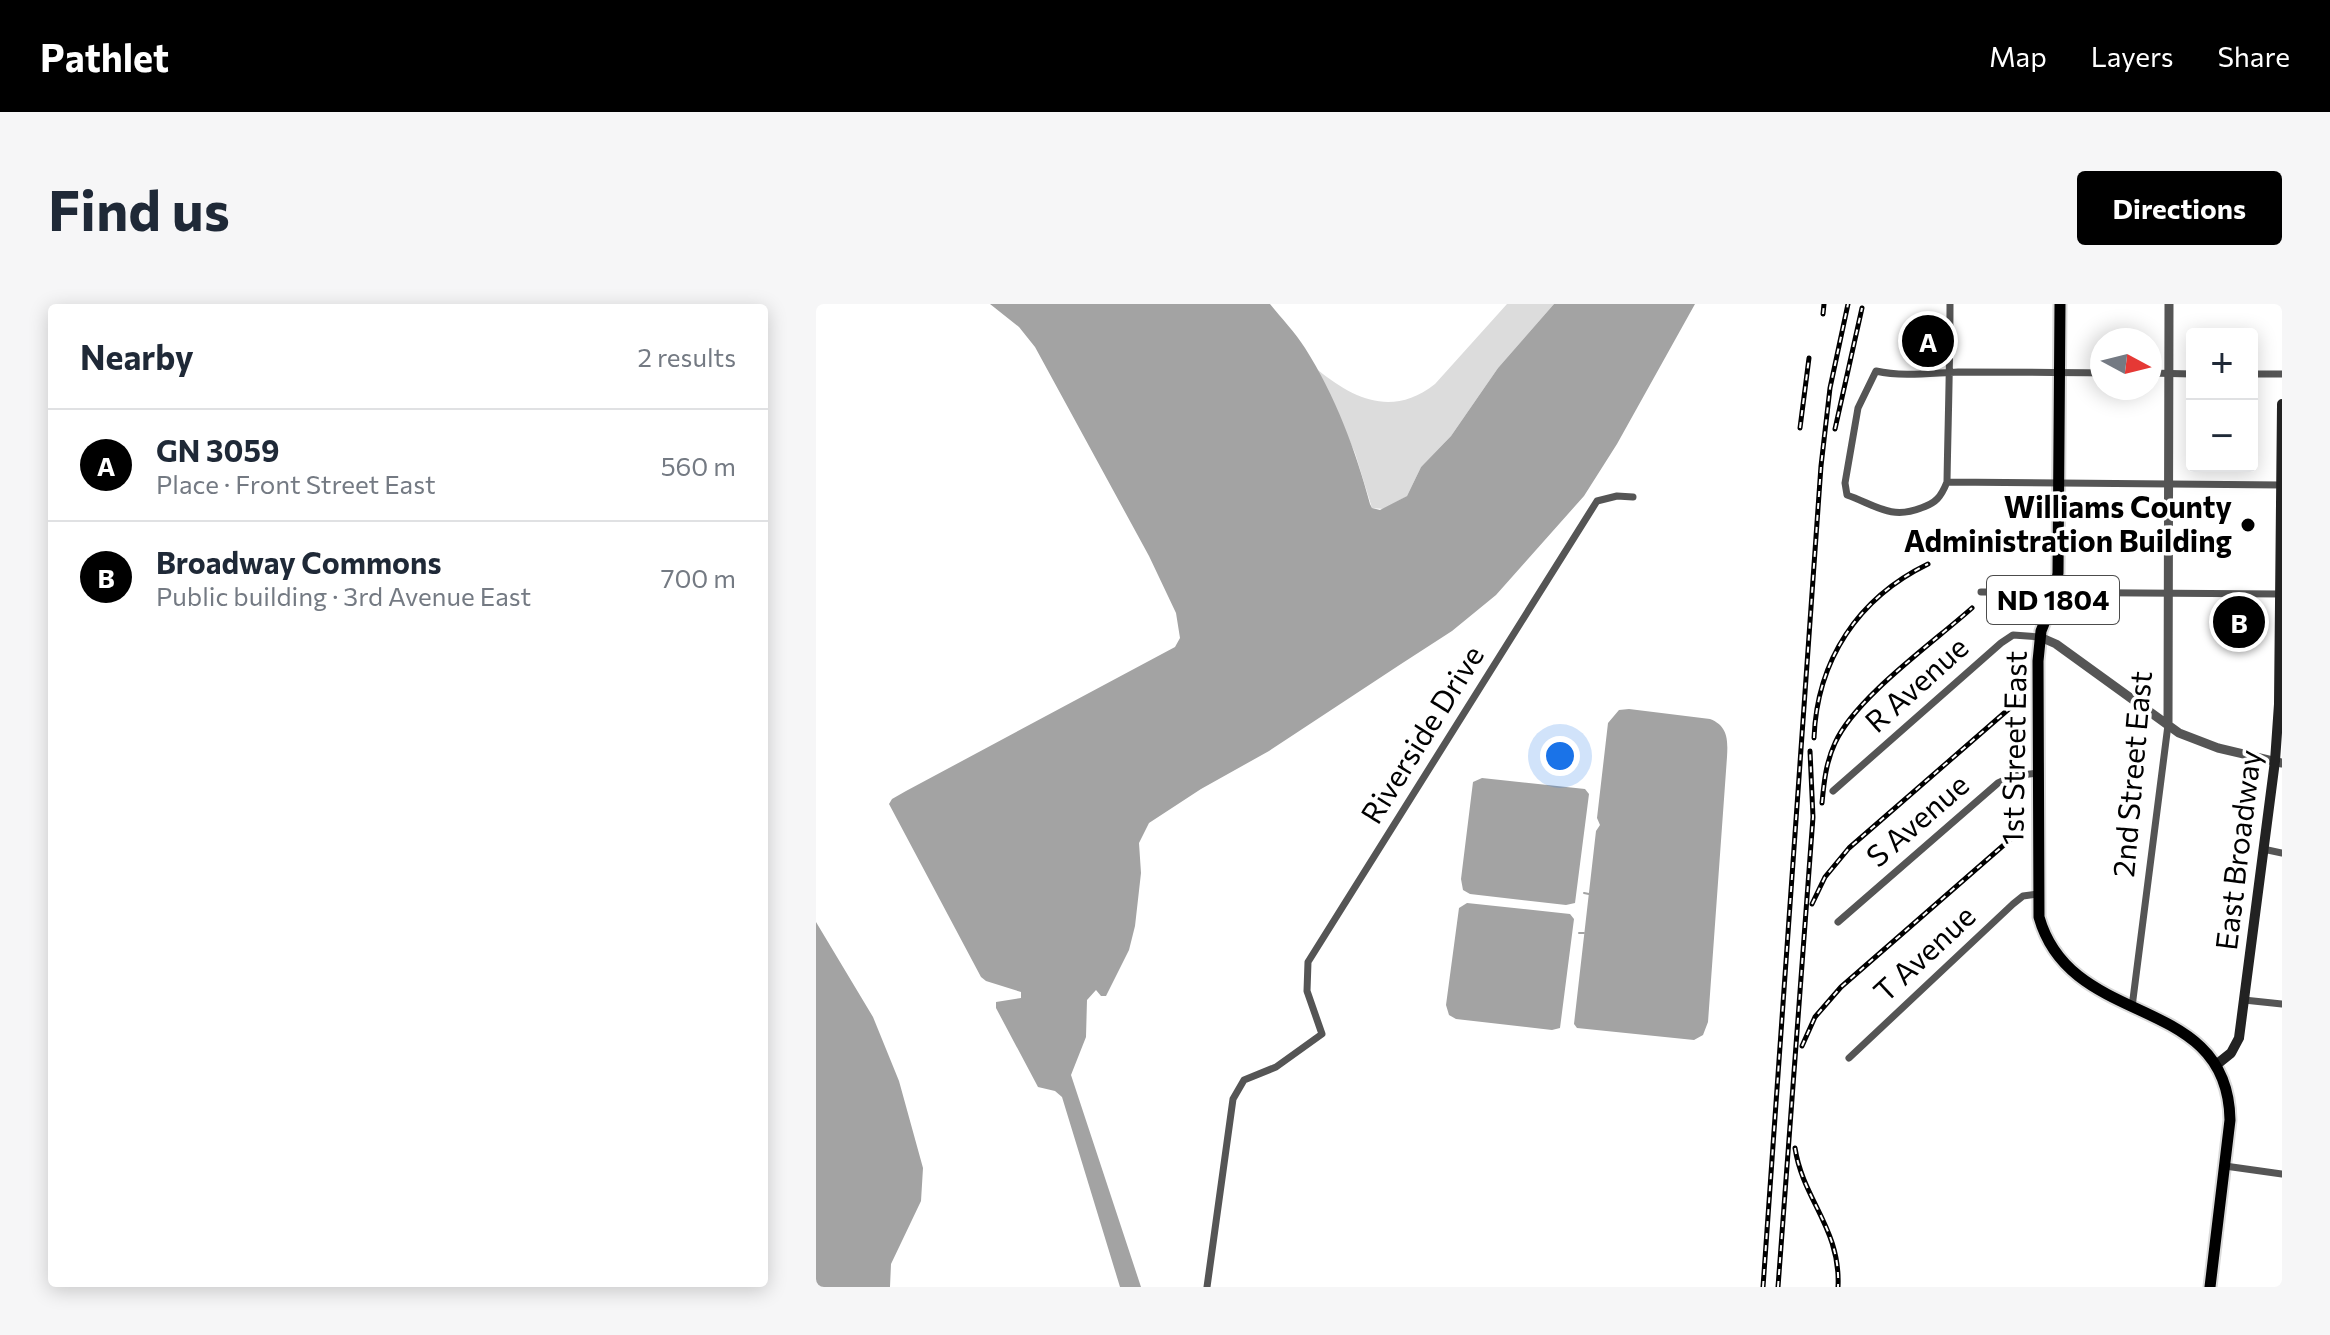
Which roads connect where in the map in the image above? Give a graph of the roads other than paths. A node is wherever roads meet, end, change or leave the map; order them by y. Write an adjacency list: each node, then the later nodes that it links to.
1 (1950, 304): 5 (street)
2 (2060, 304): 4 (main road, 1st Street East / ND 1804)
3 (2169, 304): 8 (street, 2nd Street East)
4 (2060, 372): 5 (street); 6 (street); 14 (main road, 1st Street East / ND 1804)
5 (1949, 373): 13 (street); 13 (street)
6 (2090, 373)
7 (2162, 373): 8 (street)
8 (2169, 373): 9 (street); 15 (street, 2nd Street East)
9 (2186, 374)
10 (2258, 374): 11 (street)
11 (2282, 374)
12 (2282, 404): 16 (main road, East Broadway)
13 (1947, 482): 14 (street)
14 (2059, 483): 15 (street); 18 (main road, 1st Street East / ND 1804)
15 (2168, 484): 16 (street); 20 (street, 2nd Street East)
16 (2282, 485): 21 (main road, East Broadway)
17 (1633, 497): 39 (street, Riverside Drive)
18 (2056, 591): 19 (street); 20 (street); 22 (main road, 1st Street East / ND 1804)
19 (1981, 592)
20 (2168, 593): 21 (street); 24 (street, 2nd Street East)
21 (2280, 594): 23 (main road, East Broadway)
22 (2040, 637): 24 (street); 26 (main road, 1st Street East / ND 1804); 27 (street, R Avenue)
23 (2280, 704): 25 (main road, East Broadway)
24 (2168, 725): 25 (street); 34 (street, 2nd Street East)
25 (2278, 762): 28 (main road, East Broadway)
26 (2038, 773): 30 (main road, 1st Street East / ND 1804); 31 (street, S Avenue)
27 (1833, 791)
28 (2263, 849): 29 (street); 32 (main road, East Broadway)
29 (2282, 853)
30 (2037, 894): 34 (main road, 1st Street East / ND 1804); 35 (street, T Avenue)
31 (1838, 922)
32 (2244, 1000): 33 (street); 36 (main road, East Broadway)
33 (2282, 1004)
34 (2132, 1007): 36 (main road, ND 1804)
35 (1849, 1058)
36 (2216, 1065): 37 (main road, ND 1804)
37 (2225, 1166): 38 (street); 40 (main road, ND 1804)
38 (2282, 1174)
39 (1207, 1287)
40 (2210, 1287)

